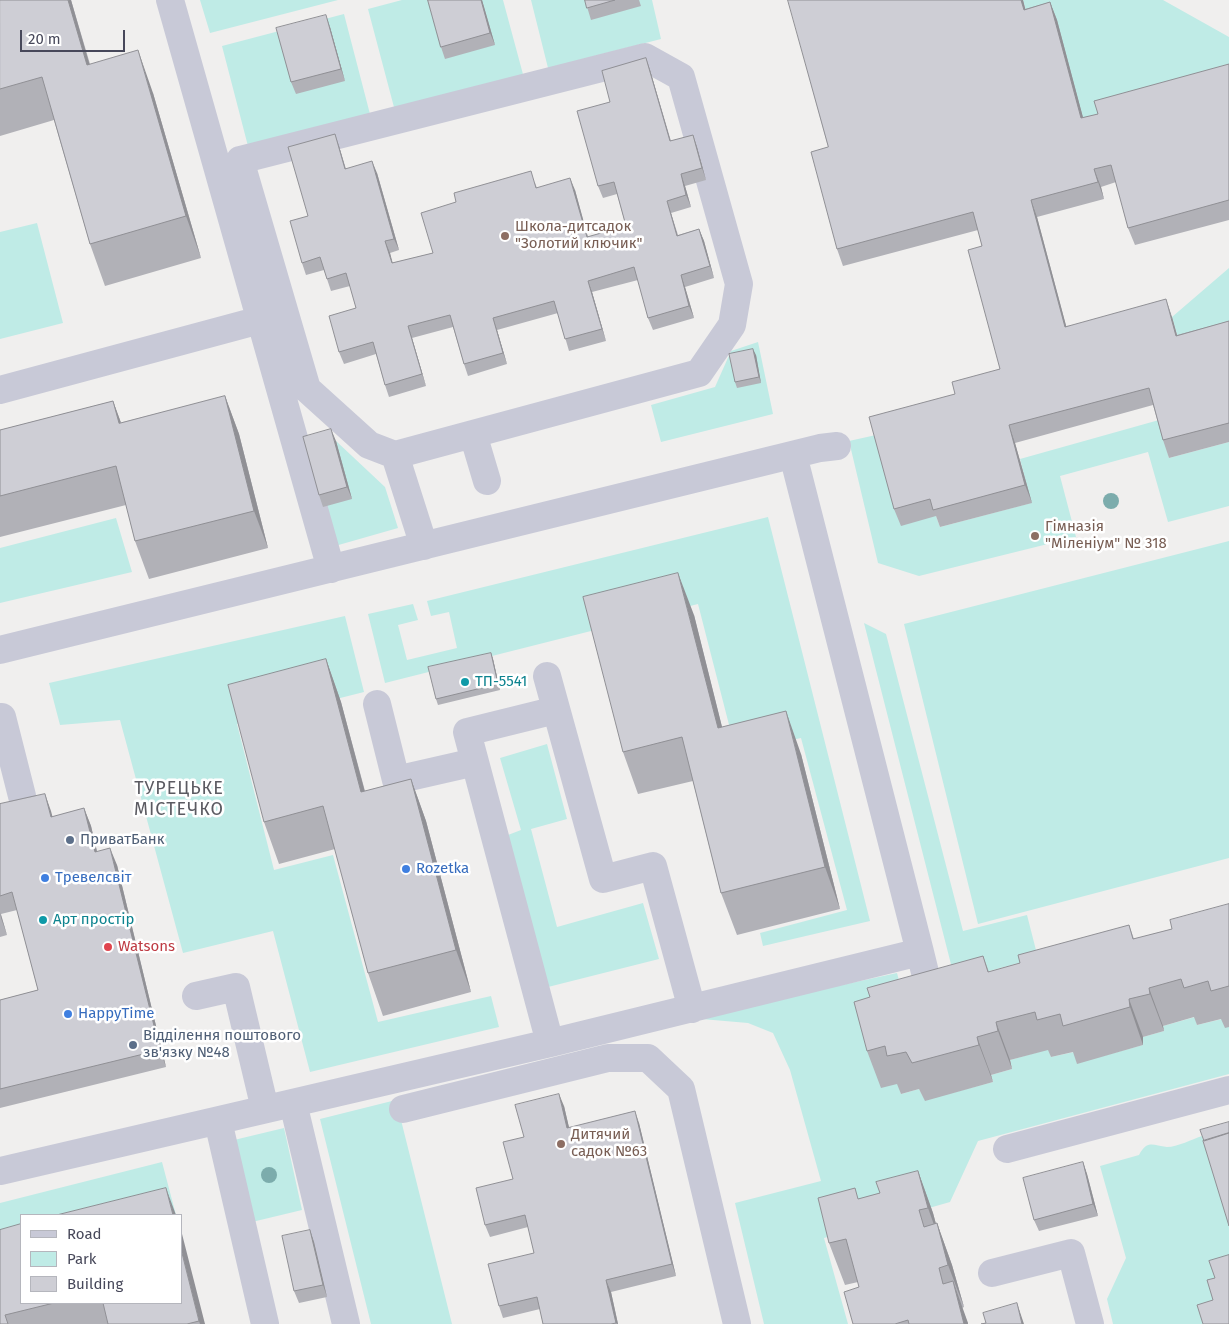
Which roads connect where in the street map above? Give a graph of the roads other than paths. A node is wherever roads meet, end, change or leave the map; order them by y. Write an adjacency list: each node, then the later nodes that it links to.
1 (170, 0): 2 (lane)
2 (260, 320): 3 (lane); 10 (lane)
3 (0, 390)
4 (472, 434): 6 (lane); 6 (lane); 8 (lane)
5 (837, 446): 7 (lane)
6 (395, 455): 9 (lane)
7 (792, 455): 9 (lane); 18 (lane)
8 (487, 481)
9 (424, 546): 10 (lane)
10 (331, 569): 11 (lane)
11 (0, 650)
12 (547, 676): 14 (lane)
13 (377, 704): 16 (lane)
14 (556, 710): 16 (lane); 21 (lane)
15 (0, 718): 17 (lane)
16 (475, 762): 22 (lane)
17 (22, 796)
18 (920, 952): 19 (lane); 21 (lane)
19 (969, 988)
20 (196, 996): 25 (lane)
21 (692, 1009): 22 (lane)
22 (550, 1043): 24 (lane)
23 (1229, 1090): 28 (lane)
24 (293, 1103): 25 (lane); 33 (lane)
25 (265, 1109): 27 (lane)
26 (403, 1109): 34 (lane)
27 (210, 1122): 29 (lane); 31 (lane); 32 (lane)
28 (1008, 1149)
29 (0, 1171)
30 (992, 1273): 35 (lane)
31 (251, 1324)
32 (265, 1324)
33 (346, 1324)
34 (737, 1324)
35 (1090, 1324)

